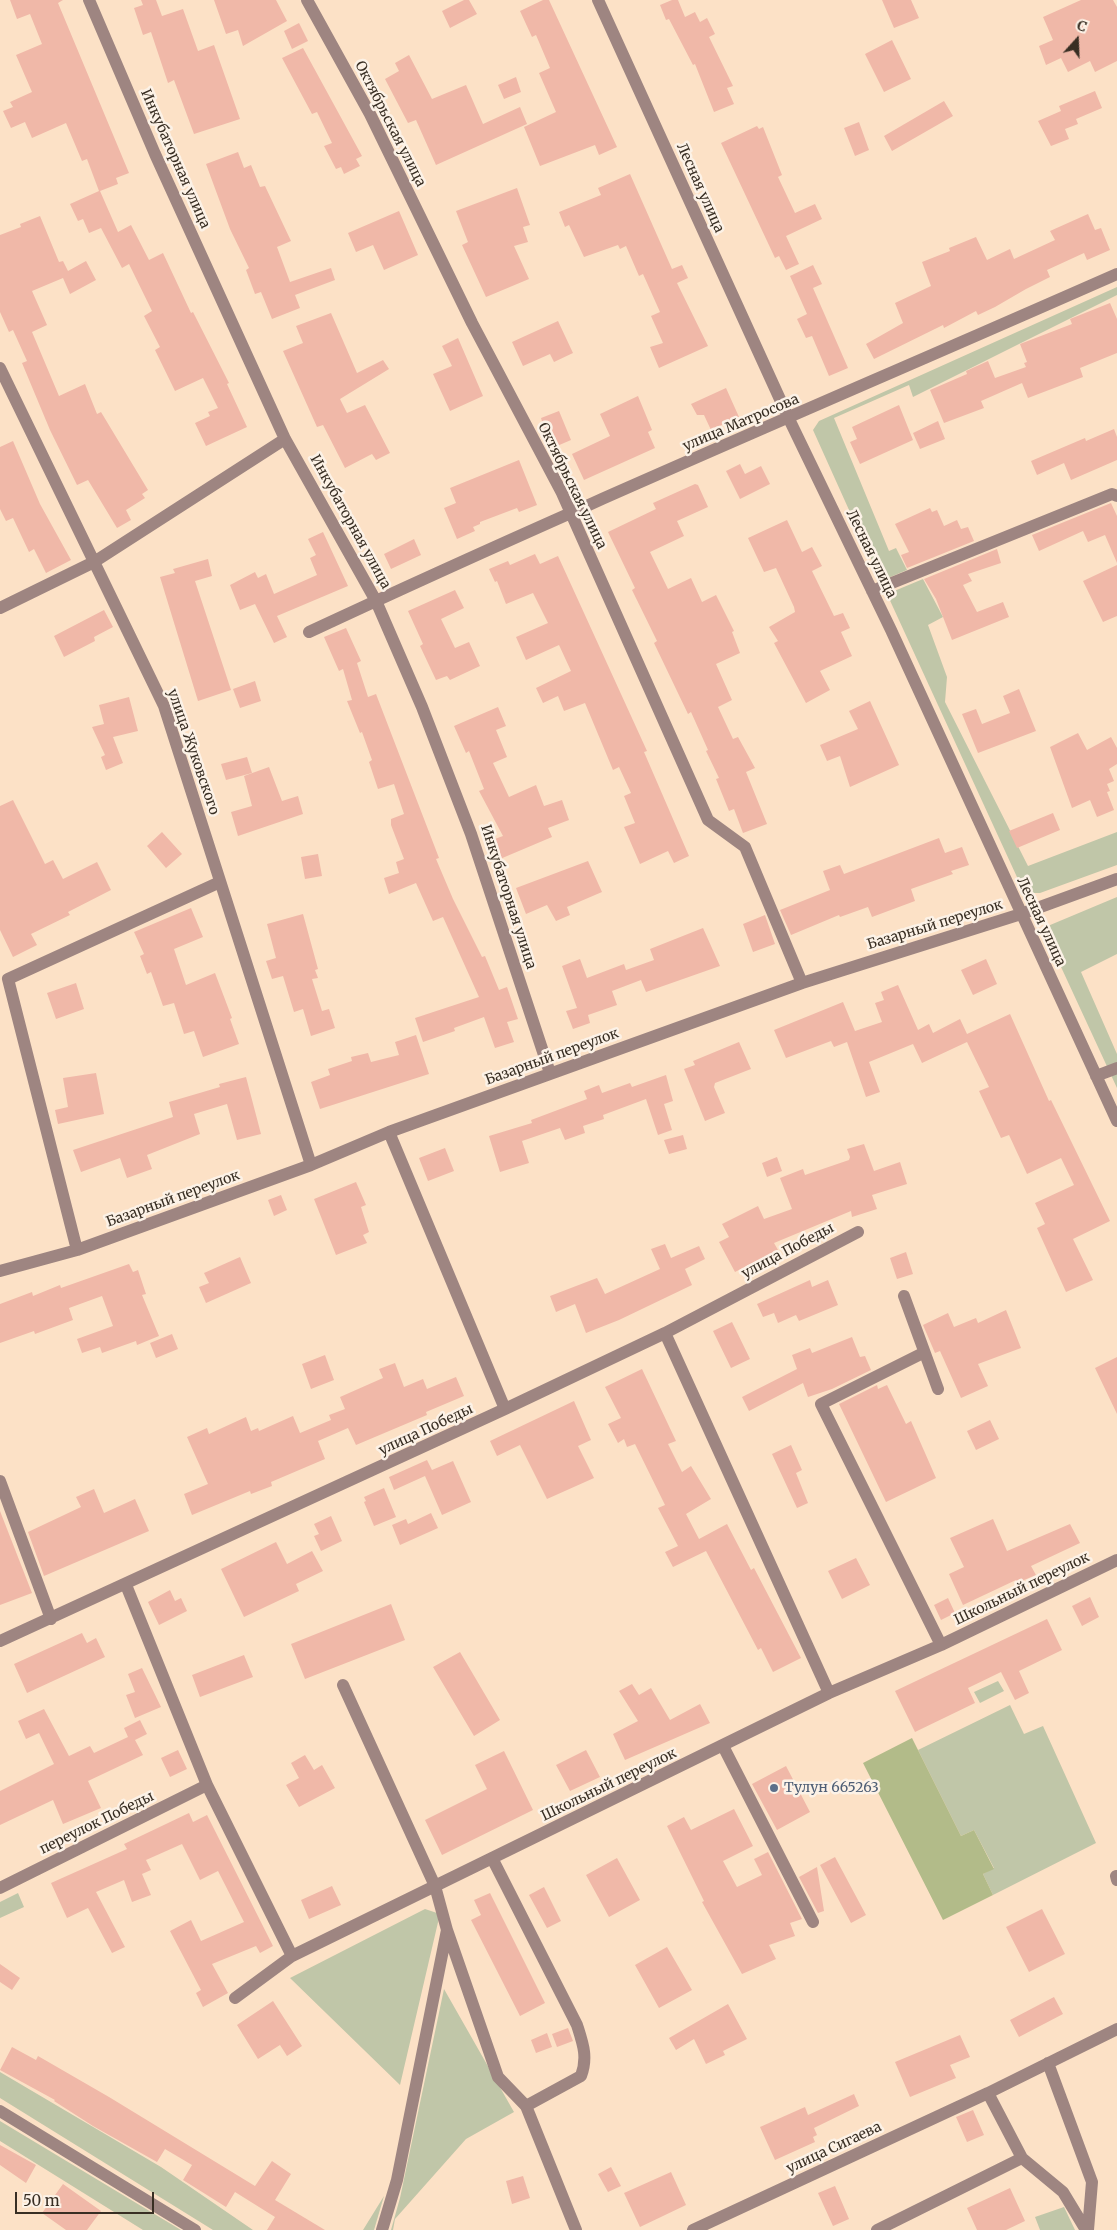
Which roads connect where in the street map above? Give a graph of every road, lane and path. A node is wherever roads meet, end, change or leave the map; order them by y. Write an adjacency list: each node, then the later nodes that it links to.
1 (89, 0): 7 (street, Инкубаторная улица)
2 (307, 0): 9 (street, Октябрьская улица)
3 (598, 0): 6 (street, Лесная улица)
4 (1117, 274): 6 (street, улица Матросова)
5 (0, 368): 10 (street, улица Жуковского)
6 (789, 419): 9 (street, улица Матросова); 11 (street, Лесная улица)
7 (285, 438): 10 (street); 12 (street, Инкубаторная улица)
8 (1114, 495): 11 (street)
9 (571, 512): 12 (street, улица Матросова); 18 (street, Октябрьская улица)
10 (94, 562): 13 (street); 16 (street, улица Жуковского)
11 (872, 591): 17 (street, Лесная улица)
12 (376, 601): 14 (street, улица Матросова); 20 (street, Инкубаторная улица)
13 (0, 608)
14 (309, 632)
15 (1117, 879): 17 (street, Базарный переулок)
16 (220, 882): 24 (street, улица Жуковского); 26 (street)
17 (1021, 914): 18 (street, Базарный переулок); 21 (street, Лесная улица)
18 (802, 983): 20 (street, Базарный переулок)
19 (1117, 1068): 21 (street)
20 (550, 1073): 23 (street, Базарный переулок)
21 (1096, 1076): 22 (street, Лесная улица)
22 (1117, 1122)
23 (389, 1132): 24 (street, Базарный переулок); 32 (street)
24 (311, 1165): 26 (street, Базарный переулок)
25 (858, 1232): 29 (street, улица Победы)
26 (77, 1250): 27 (street, Базарный переулок)
27 (0, 1272)
28 (904, 1296): 30 (street)
29 (665, 1333): 32 (street, улица Победы); 40 (street)
30 (924, 1353): 31 (street); 38 (street)
31 (938, 1389)
32 (505, 1409): 35 (street, улица Победы)
33 (0, 1481): 36 (street)
34 (1117, 1560): 38 (street, Школьный переулок)
35 (126, 1585): 36 (street, улица Победы); 42 (street)
36 (51, 1618): 37 (street, улица Победы)
37 (0, 1641)
38 (941, 1645): 40 (street, Школьный переулок)
39 (343, 1685): 44 (street)
40 (829, 1693): 41 (street, Школьный переулок)
41 (723, 1746): 43 (street, Школьный переулок); 46 (street)
42 (207, 1785): 45 (street, переулок Победы); 48 (street)
43 (492, 1858): 44 (street, Школьный переулок); 53 (street)
44 (434, 1886): 47 (street); 48 (street, Школьный переулок)
45 (0, 1888)
46 (813, 1922)
47 (447, 1930): 53 (street); 57 (street)
48 (292, 1956): 49 (street, Школьный переулок)
49 (235, 1998)
50 (1117, 2029): 51 (street, улица Сигаева)
51 (1048, 2063): 52 (street, улица Сигаева); 61 (street)
52 (988, 2092): 55 (street); 59 (street, улица Сигаева)
53 (526, 2106): 58 (street)
54 (0, 2111): 56 (street)
55 (1022, 2158): 60 (street); 61 (street)
56 (195, 2230)
57 (382, 2230)
58 (576, 2230)
59 (693, 2230)
60 (878, 2230)
61 (1087, 2230)

